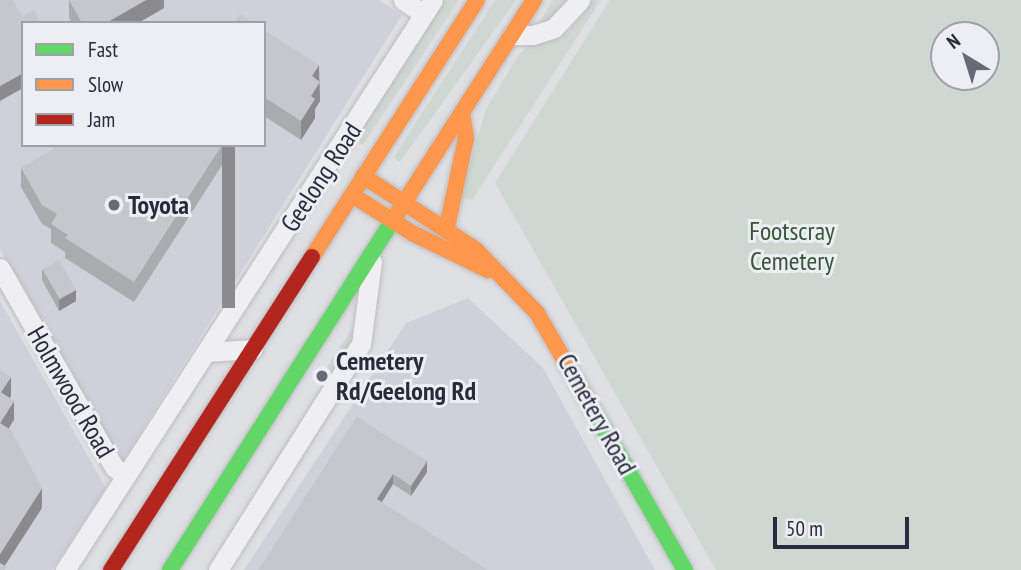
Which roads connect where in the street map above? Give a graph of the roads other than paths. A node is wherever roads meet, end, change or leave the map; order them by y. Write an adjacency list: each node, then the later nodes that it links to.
1 (402, 0): 5 (street)
2 (477, 0): 9 (main road, Geelong Road)
3 (534, 0): 6 (main road)
4 (580, 0): 6 (street)
5 (428, 7): 8 (street, Geelong Road)
6 (512, 35): 7 (main road)
7 (462, 113): 11 (main road); 13 (main road)
8 (322, 175): 10 (street, Cemetery Road); 18 (street, Geelong Road)
9 (363, 176): 10 (main road, Geelong Road); 11 (main road, Cemetery Road)
10 (352, 195): 12 (main road, Cemetery Road); 17 (main road, Geelong Road)
11 (405, 202): 12 (main road); 13 (main road, Cemetery Road)
12 (393, 222): 14 (main road); 16 (main road, Cemetery Road)
13 (447, 227): 16 (main road, Cemetery Road)
14 (373, 254): 22 (main road); 23 (street)
15 (0, 268): 19 (street, Holmwood Road)
16 (493, 271): 24 (main road, Cemetery Road)
17 (253, 349): 18 (street); 21 (main road, Geelong Road)
18 (206, 352): 19 (street, Geelong Road)
19 (125, 476): 20 (street, Geelong Road)
20 (65, 570)
21 (111, 570)
22 (170, 570)
23 (218, 570)
24 (685, 570)

